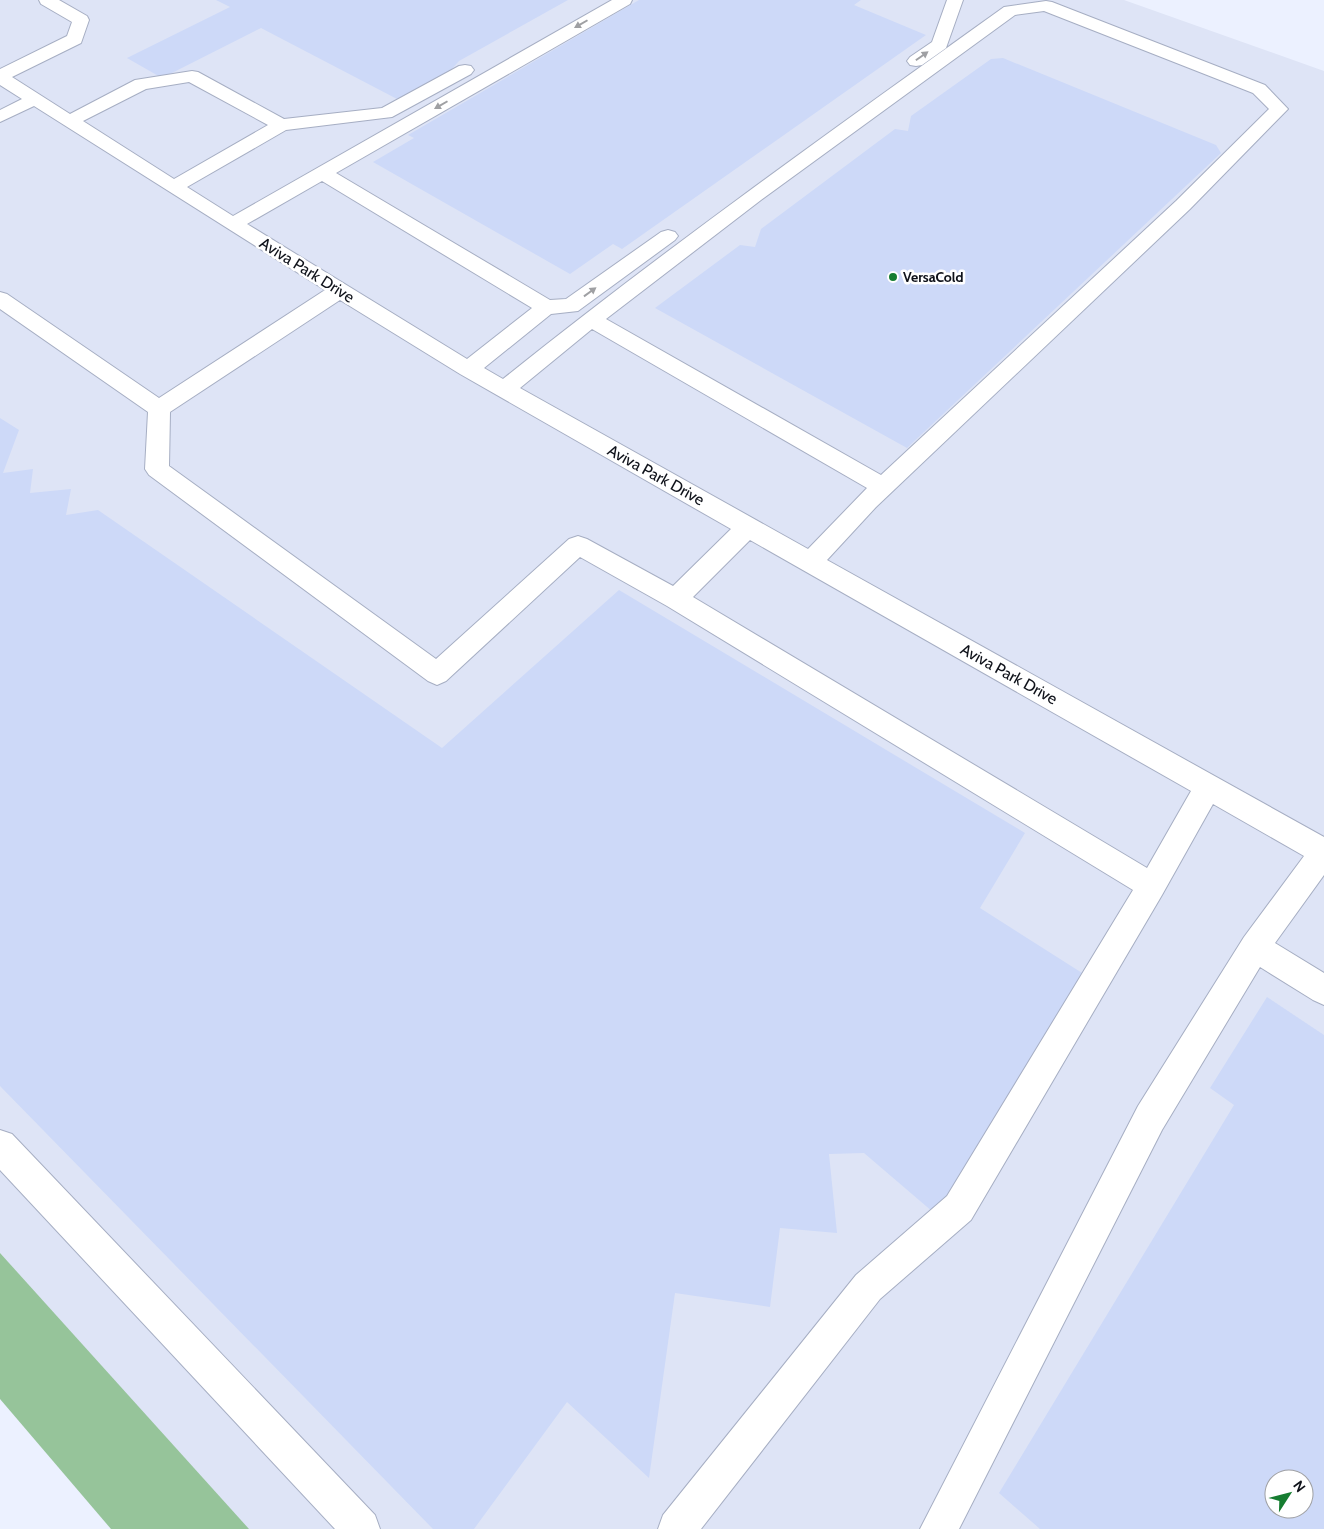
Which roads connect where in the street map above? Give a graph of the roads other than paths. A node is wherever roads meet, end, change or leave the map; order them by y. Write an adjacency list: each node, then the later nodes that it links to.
1 (47, 0): 5 (street)
2 (624, 0): 10 (street, one-way to 10)
3 (955, 0): 12 (street, one-way to 3)
4 (480, 62): 9 (street)
5 (0, 76): 6 (street, Aviva Park Drive)
6 (35, 99): 7 (street); 8 (street, Aviva Park Drive)
7 (0, 117)
8 (70, 121): 9 (street); 11 (street, Aviva Park Drive)
9 (281, 125): 11 (street)
10 (322, 173): 13 (street); 17 (street)
11 (173, 187): 13 (street, Aviva Park Drive)
12 (715, 203)
13 (232, 224): 15 (street, Aviva Park Drive)
14 (682, 226): 17 (street, one-way to 14)
15 (340, 290): 19 (street, Aviva Park Drive); 21 (street)
16 (0, 299): 21 (street)
17 (546, 307): 19 (street)
18 (590, 318): 20 (street); 22 (street); 22 (street)
19 (468, 369): 20 (street, Aviva Park Drive)
20 (504, 389): 23 (street, Aviva Park Drive)
21 (159, 410): 25 (street)
22 (883, 486): 24 (street)
23 (748, 527): 24 (street, Aviva Park Drive); 25 (street)
24 (810, 562): 26 (street, Aviva Park Drive)
25 (676, 599): 28 (street)
26 (1208, 787): 27 (street, Aviva Park Drive); 28 (street)
27 (1324, 852): 29 (street)
28 (1152, 886): 33 (street)
29 (1255, 946): 30 (street); 34 (street)
30 (1324, 990)
31 (0, 1146): 32 (street)
32 (361, 1529)
33 (677, 1529)
34 (939, 1529)

